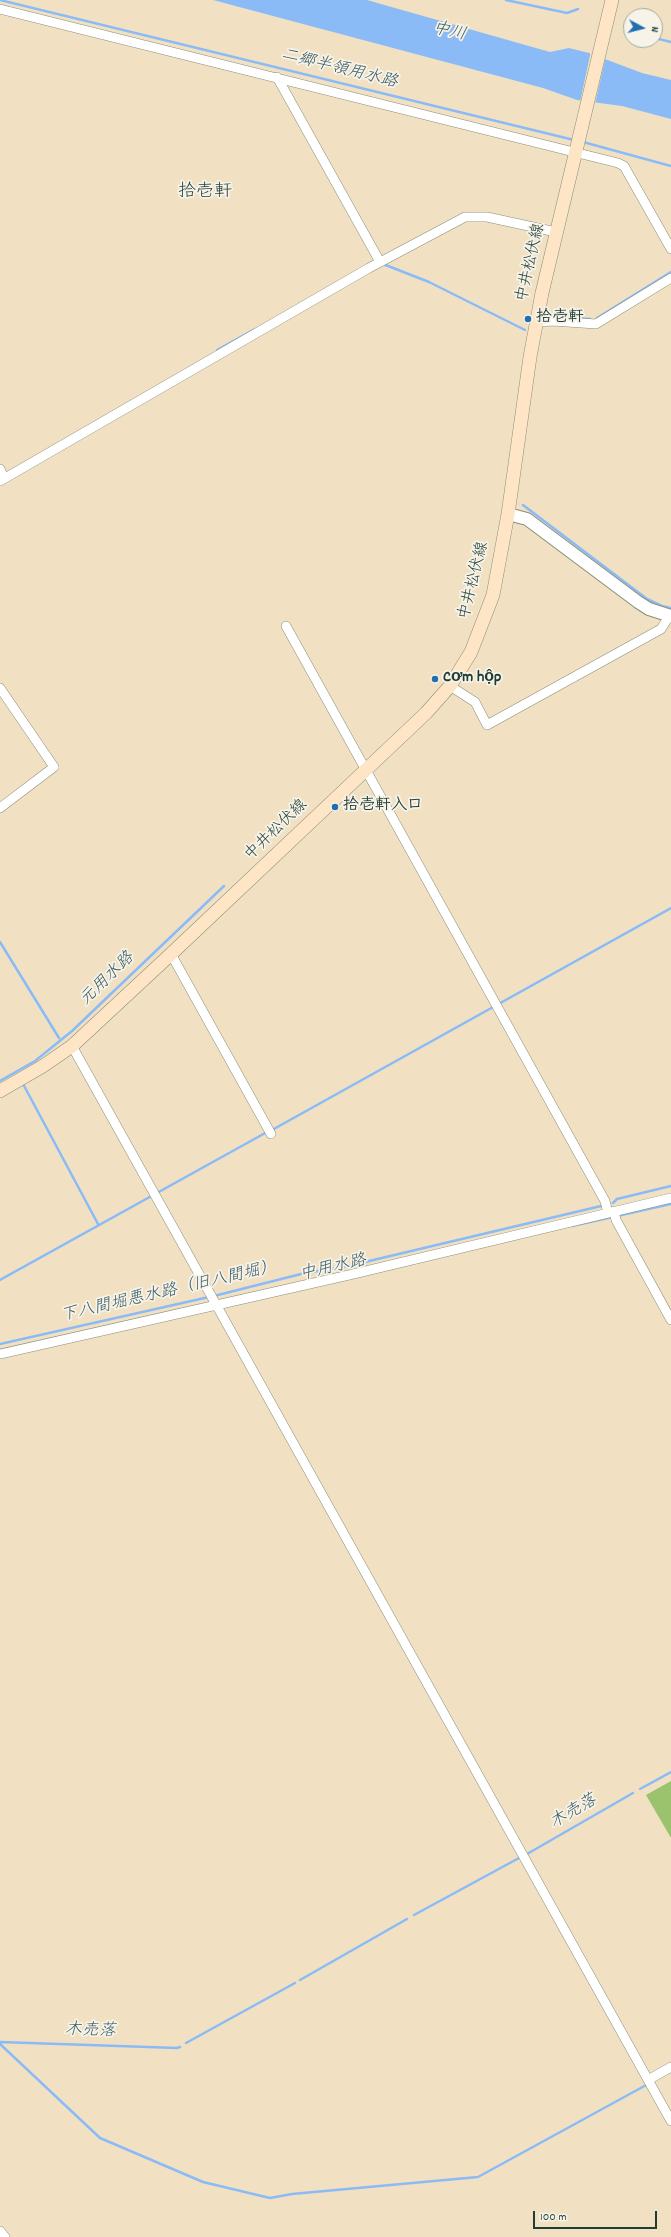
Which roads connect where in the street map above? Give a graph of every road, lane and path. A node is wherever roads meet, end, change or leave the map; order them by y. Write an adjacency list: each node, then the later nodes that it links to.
1 (612, 0): 4 (main road, 中井松伏線)
2 (0, 9): 3 (street)
3 (277, 77): 4 (street); 7 (street)
4 (576, 152): 5 (main road, 中井松伏線); 6 (street)
5 (556, 232): 7 (street); 9 (main road, 中井松伏線)
6 (671, 249)
7 (380, 262): 11 (street)
8 (671, 278): 9 (street)
9 (536, 322): 12 (main road, 中井松伏線)
10 (0, 469): 11 (street)
11 (2, 480)
12 (508, 514): 13 (street); 15 (main road, 中井松伏線)
13 (670, 616): 15 (street)
14 (286, 626): 17 (street)
15 (450, 686): 17 (main road, 中井松伏線)
16 (0, 688): 18 (street)
17 (365, 771): 19 (main road, 中井松伏線); 24 (street)
18 (0, 808)
19 (171, 954): 20 (main road, 中井松伏線); 22 (street)
20 (72, 1046): 21 (main road, 中井松伏線); 25 (street)
21 (0, 1091)
22 (271, 1134)
23 (671, 1198): 24 (street)
24 (612, 1215): 25 (street); 26 (street)
25 (217, 1305): 27 (street); 29 (street)
26 (671, 1320)
27 (0, 1354)
28 (671, 2067): 29 (street)
29 (648, 2080): 30 (street)
30 (671, 2121)
31 (0, 2230): 32 (street)
32 (5, 2237)

